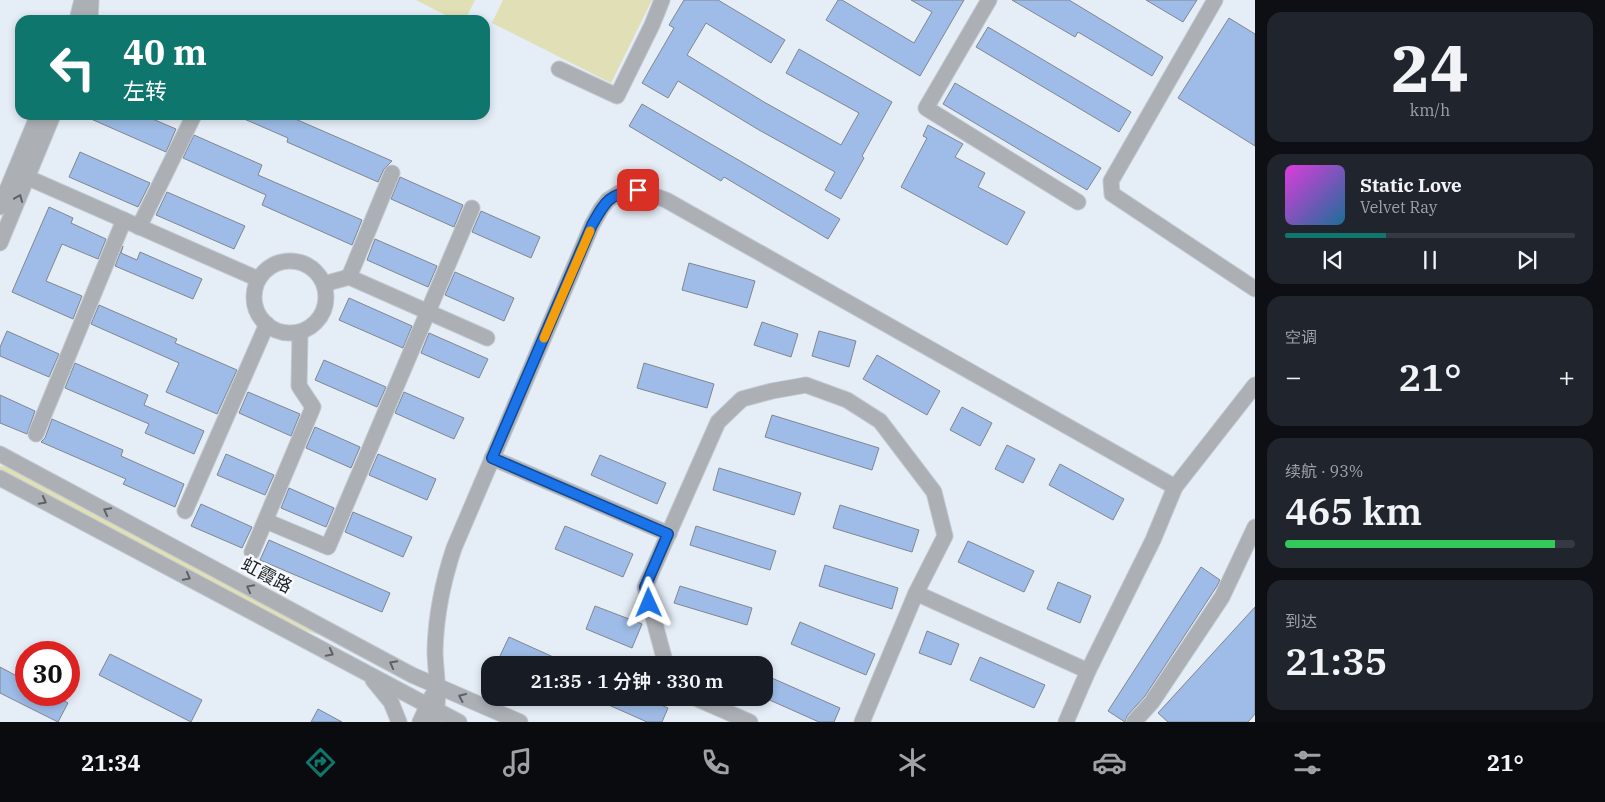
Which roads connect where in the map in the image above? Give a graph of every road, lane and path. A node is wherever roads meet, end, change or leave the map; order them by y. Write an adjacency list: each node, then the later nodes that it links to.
1 (82, 0): 6 (street)
2 (91, 0): 7 (street)
3 (662, 0): 8 (street)
4 (989, 0): 14 (street)
5 (1215, 0): 23 (street)
6 (78, 15)
7 (90, 15)
8 (559, 69)
9 (37, 120): 13 (street)
10 (50, 120): 13 (street)
11 (192, 120): 18 (street)
12 (392, 173): 20 (street)
13 (21, 175): 15 (street); 17 (street); 19 (street, one-way to 13)
14 (1078, 202)
15 (0, 208)
16 (472, 208): 24 (street)
17 (124, 220): 18 (street); 29 (street)
18 (139, 226): 21 (street)
19 (0, 244)
20 (349, 277): 22 (street); 24 (street)
21 (258, 279): 22 (street); 25 (street)
22 (324, 284): 26 (street)
23 (1255, 289)
24 (428, 312): 27 (street); 36 (street)
25 (267, 324): 26 (street); 34 (street)
26 (300, 332): 36 (street)
27 (487, 338)
28 (1255, 385): 33 (street)
29 (36, 434)
30 (0, 454): 44 (street, 虹霞路, one-way to 30)
31 (492, 458): 33 (street); 38 (street); 44 (street)
32 (0, 478): 42 (street, one-way to 42)
33 (1175, 487): 43 (street)
34 (184, 511)
35 (1255, 515): 37 (street)
36 (266, 521): 39 (street)
37 (1255, 525): 54 (street)
38 (668, 534): 40 (street); 41 (street)
39 (252, 552)
40 (916, 593): 43 (street); 52 (street)
41 (664, 656)
42 (365, 672): 46 (street); 47 (street)
43 (1088, 672): 53 (street)
44 (437, 686): 46 (street); 50 (street, 虹霞路, one-way to 44)
45 (713, 706): 51 (street)
46 (432, 713): 48 (street); 49 (street)
47 (399, 722)
48 (420, 722)
49 (459, 722)
50 (520, 722)
51 (750, 722)
52 (862, 722)
53 (1066, 722)
54 (1134, 722)

